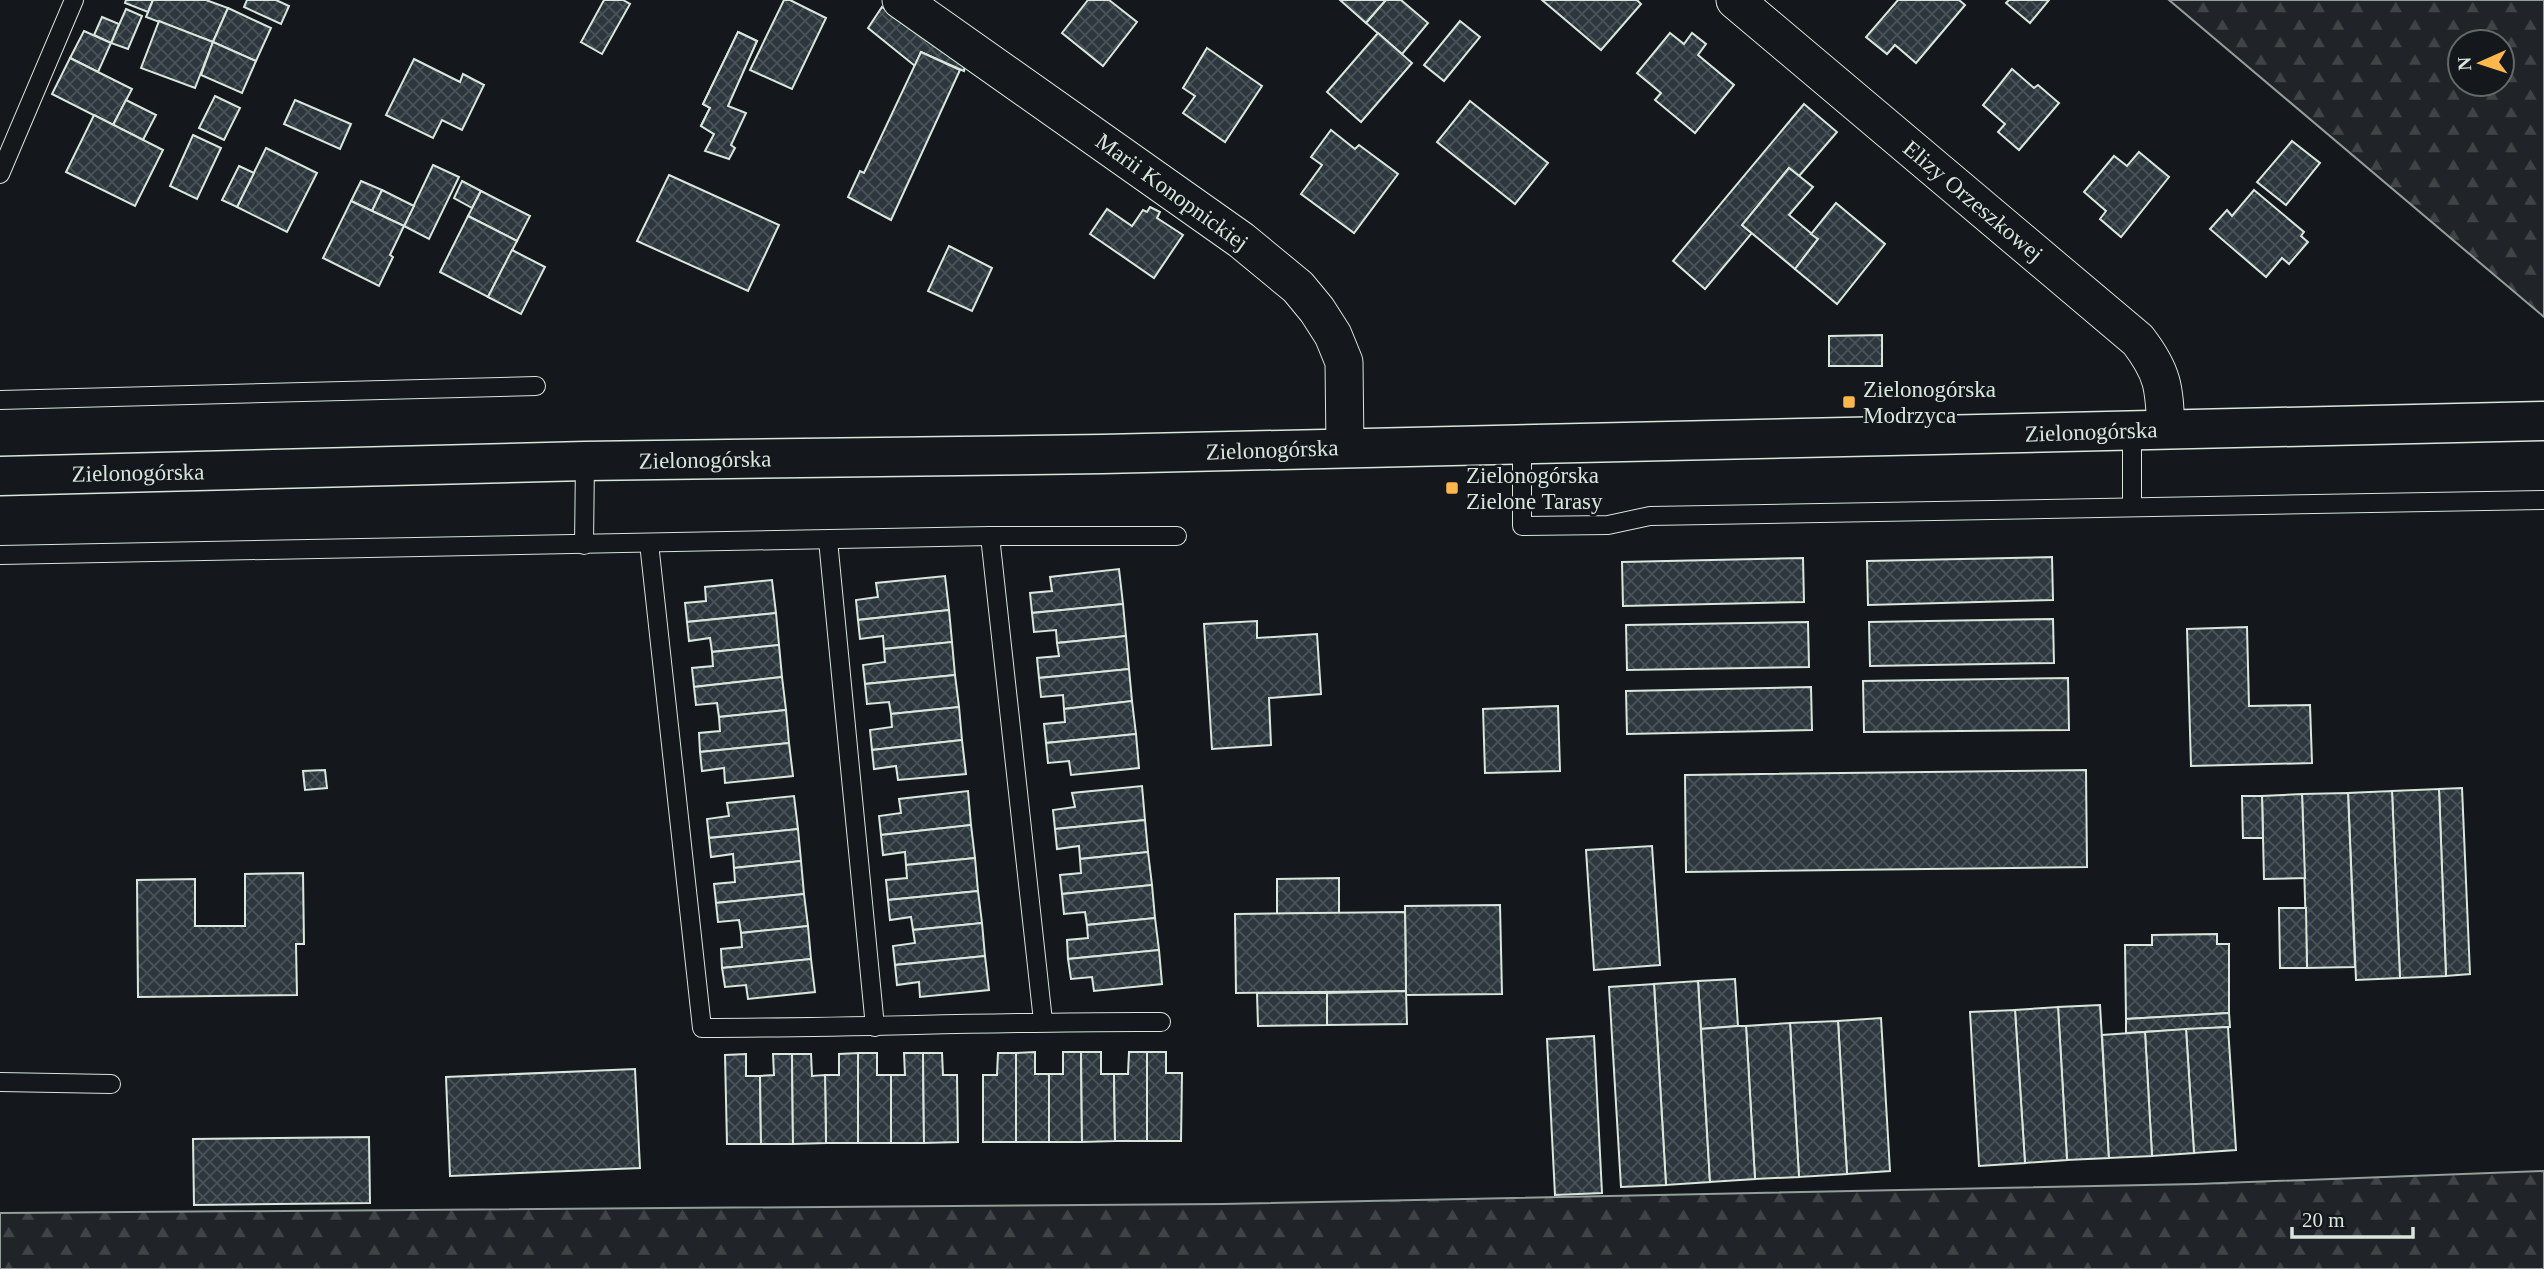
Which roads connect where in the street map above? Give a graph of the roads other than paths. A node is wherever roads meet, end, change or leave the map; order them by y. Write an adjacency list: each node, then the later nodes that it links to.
1 (74, 0): 4 (lane)
2 (901, 0): 10 (street, Marii Konopnickiej)
3 (1735, 0): 8 (street, Elizy Orzeszkowej)
4 (0, 174)
5 (536, 386): 6 (lane)
6 (0, 400)
7 (2544, 421): 8 (street, Zielonogórska)
8 (2149, 429): 9 (street, Zielonogórska); 14 (lane)
9 (1521, 444): 10 (street, Zielonogórska); 14 (lane)
10 (1345, 448): 11 (street, Zielonogórska)
11 (585, 461): 12 (street, Zielonogórska); 19 (lane)
12 (0, 476)
13 (2544, 500): 14 (lane)
14 (2132, 507)
15 (990, 536): 16 (lane); 17 (lane); 21 (lane)
16 (1177, 536)
17 (828, 540): 18 (lane); 23 (lane)
18 (649, 543): 19 (lane); 23 (lane)
19 (584, 545): 20 (lane)
20 (0, 555)
21 (1042, 1021): 22 (lane); 23 (lane)
22 (1161, 1022)
23 (875, 1027)
24 (0, 1082): 25 (lane)
25 (111, 1084)

